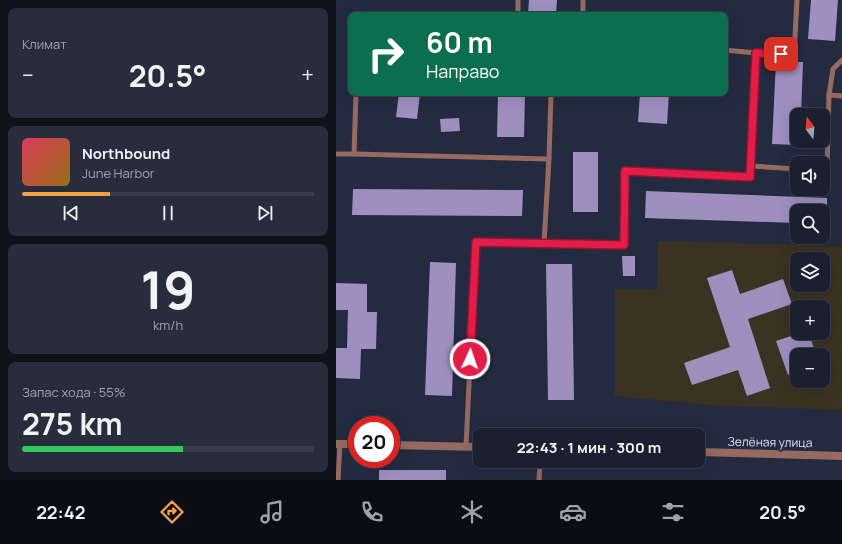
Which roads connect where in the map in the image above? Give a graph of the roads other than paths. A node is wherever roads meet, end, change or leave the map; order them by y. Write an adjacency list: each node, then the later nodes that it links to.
1 (518, 0): 4 (lane)
2 (583, 0): 5 (lane)
3 (797, 0): 7 (lane)
4 (518, 12)
5 (583, 12)
6 (728, 50): 7 (lane)
7 (756, 53): 17 (lane)
8 (842, 60): 9 (lane)
9 (829, 95): 12 (lane); 15 (lane)
10 (356, 96): 14 (lane)
11 (551, 96): 16 (lane)
12 (842, 96)
13 (336, 154): 14 (lane)
14 (354, 154): 16 (lane)
15 (827, 156)
16 (549, 159): 19 (lane)
17 (751, 166): 18 (lane); 19 (lane)
18 (790, 169)
19 (544, 243): 22 (lane)
20 (338, 444): 27 (lane)
21 (400, 445): 22 (street)
22 (466, 446): 23 (street)
23 (473, 446)
24 (705, 452): 25 (street, Зелёная улица)
25 (842, 456)
26 (540, 468): 28 (lane)
27 (338, 480)
28 (539, 480)

